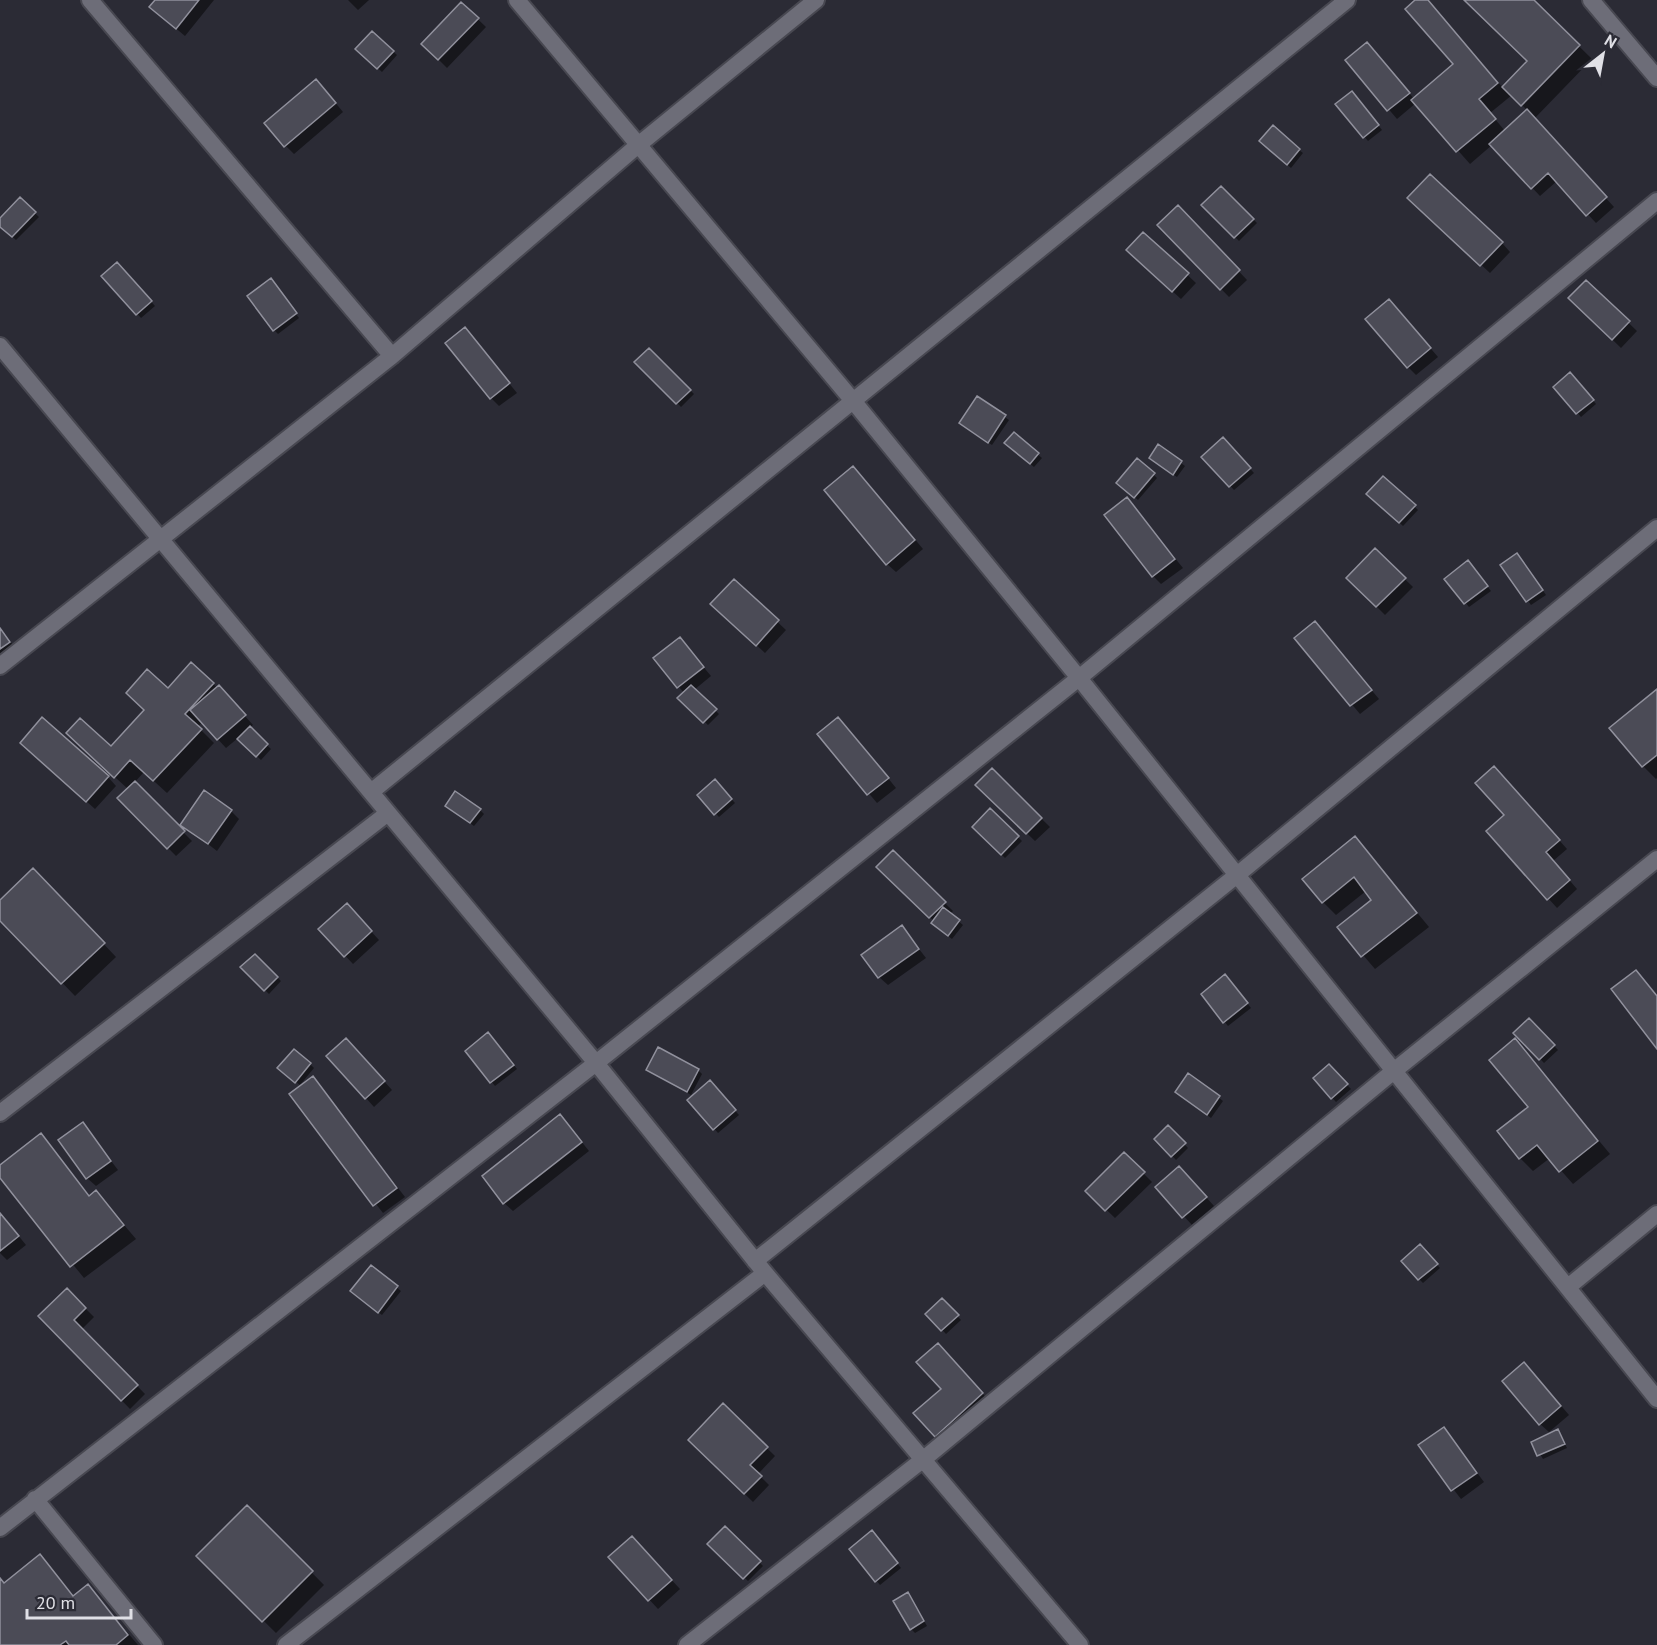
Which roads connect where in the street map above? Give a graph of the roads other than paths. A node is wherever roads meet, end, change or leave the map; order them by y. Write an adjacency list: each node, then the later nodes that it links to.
1 (90, 0): 10 (street)
2 (517, 0): 7 (street)
3 (816, 0): 7 (street)
4 (1347, 0): 11 (street)
5 (1591, 0): 6 (street)
6 (1657, 78)
7 (637, 146): 10 (street); 11 (street)
8 (1657, 201): 15 (street)
9 (0, 346): 13 (street)
10 (392, 356): 13 (street)
11 (854, 402): 15 (street); 16 (street)
12 (1657, 528): 19 (street)
13 (161, 539): 14 (street); 16 (street)
14 (0, 666)
15 (1079, 678): 19 (street); 20 (street)
16 (370, 792): 17 (street)
17 (388, 813): 20 (street); 22 (street)
18 (1657, 859): 21 (street)
19 (1237, 875): 21 (street); 24 (street)
20 (596, 1063): 24 (street); 28 (street)
21 (1395, 1070): 25 (street); 27 (street)
22 (0, 1113)
23 (1657, 1214): 25 (street)
24 (760, 1267): 27 (street); 31 (street)
25 (1568, 1287): 26 (street)
26 (1657, 1399)
27 (925, 1458): 32 (street); 33 (street)
28 (35, 1499): 29 (street); 30 (street)
29 (0, 1528)
30 (154, 1645)
31 (286, 1645)
32 (687, 1645)
33 (1080, 1645)

